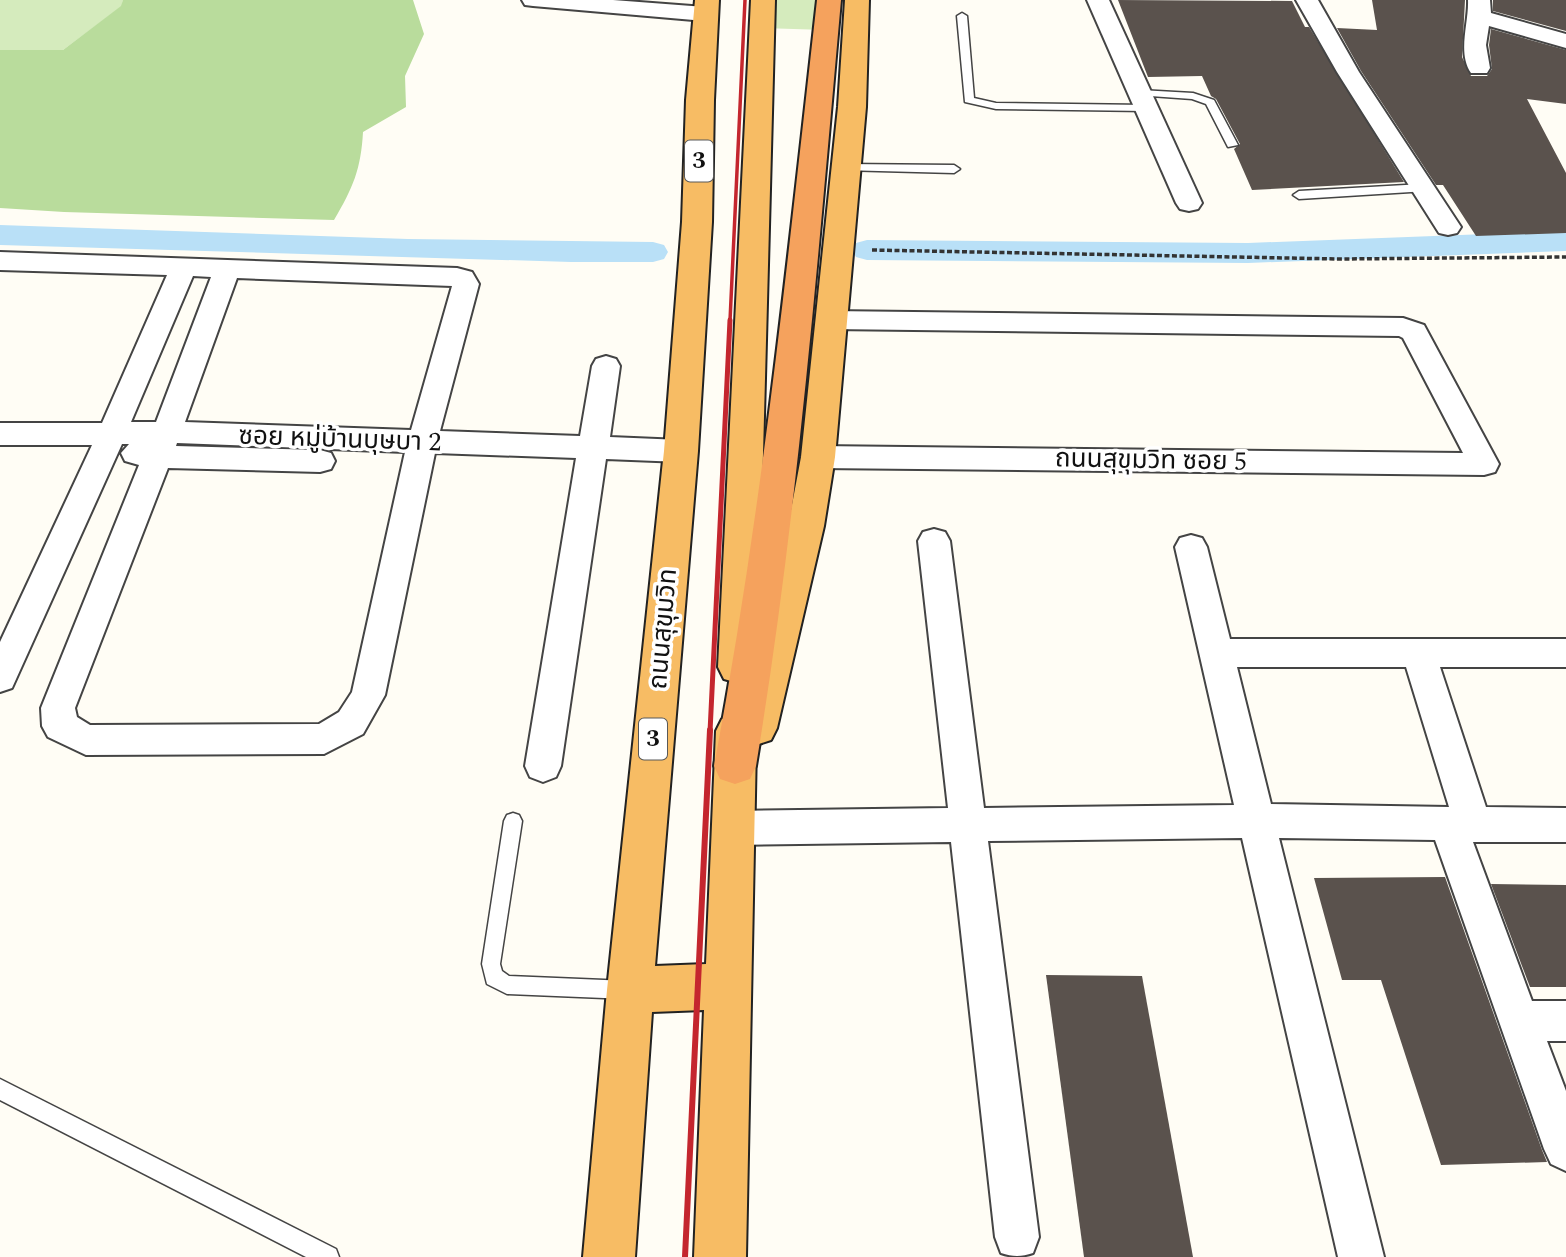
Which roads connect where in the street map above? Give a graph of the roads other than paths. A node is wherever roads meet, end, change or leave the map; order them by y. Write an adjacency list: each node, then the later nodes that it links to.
1 (533, 0): 7 (street)
2 (763, 0): 39 (highway)
3 (829, 0): 39 (highway)
4 (857, 0): 14 (highway)
5 (1098, 0): 12 (street)
6 (1307, 0): 16 (street)
7 (706, 7): 31 (highway, ถนนสุขุมวิท / 3)
8 (1480, 8): 10 (street); 11 (street)
9 (962, 16): 12 (lane)
10 (1566, 41)
11 (1479, 68)
12 (1143, 101): 13 (lane); 18 (street)
13 (1232, 145)
14 (845, 168): 15 (lane); 23 (highway)
15 (954, 169)
16 (1423, 188): 17 (lane); 19 (street)
17 (1299, 194)
18 (1189, 203)
19 (1448, 228)
20 (0, 261): 21 (street)
21 (184, 267): 22 (street); 26 (street)
22 (227, 269): 27 (street); 28 (street)
23 (830, 320): 29 (highway); 29 (street, ถนนสุขุมวิท ซอย 5)
24 (606, 366): 30 (street)
25 (0, 434): 26 (street)
26 (109, 441): 27 (street); 37 (street)
27 (161, 445): 28 (street); 28 (street)
28 (419, 454): 30 (street)
29 (818, 457): 42 (highway)
30 (591, 458): 31 (street); 38 (street)
31 (679, 461): 47 (highway, ถนนสุขุมวิท / 3)
32 (934, 541): 45 (street)
33 (1191, 547): 34 (street)
34 (1215, 653): 35 (street); 41 (street)
35 (1419, 653): 36 (street); 43 (street)
36 (1566, 653)
37 (0, 678)
38 (542, 766)
39 (735, 766): 42 (highway)
40 (513, 821): 47 (lane)
41 (1256, 821): 43 (street); 45 (street); 56 (street)
42 (734, 824): 45 (street); 46 (highway)
43 (1460, 825): 44 (street); 48 (street)
44 (1566, 825)
45 (968, 827): 52 (street)
46 (728, 986): 47 (highway); 53 (highway)
47 (630, 990): 55 (highway, ถนนสุขุมวิท / 3)
48 (1519, 1021): 49 (street); 51 (street)
49 (1566, 1021)
50 (0, 1089): 54 (lane)
51 (1566, 1149)
52 (1017, 1237)
53 (725, 1255)
54 (328, 1257)
55 (609, 1257)
56 (1361, 1257)

